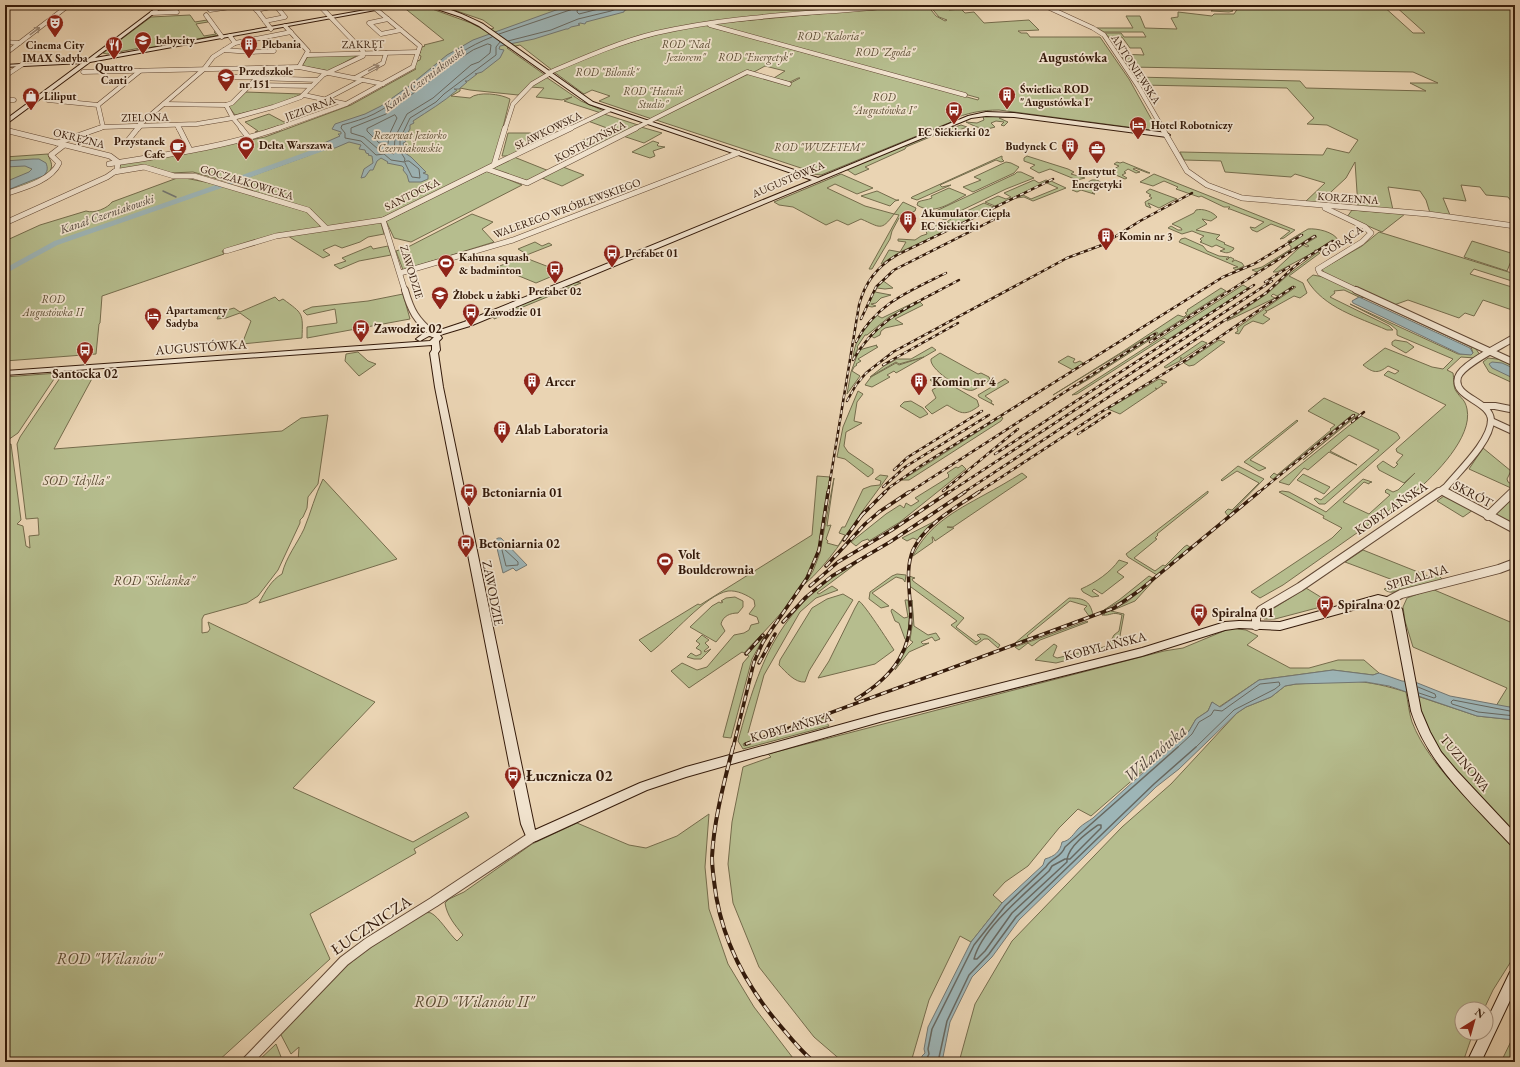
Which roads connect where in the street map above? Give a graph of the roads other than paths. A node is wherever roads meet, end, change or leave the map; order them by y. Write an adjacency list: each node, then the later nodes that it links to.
1 (69, 5): 31 (street, one-way to 1)
2 (154, 5): 41 (street)
3 (163, 5): 18 (street)
4 (211, 5): 5 (street)
5 (244, 5)
6 (252, 5): 15 (street)
7 (319, 5): 20 (street)
8 (371, 5): 14 (street)
9 (401, 5): 14 (street)
10 (427, 5): 16 (street)
11 (432, 5): 16 (street)
12 (902, 5): 23 (street)
13 (1044, 5): 81 (street, ANTONIEWSKA)
14 (376, 9): 20 (street); 21 (street)
15 (256, 10): 22 (street); 22 (street)
16 (446, 11): 50 (street)
17 (177, 12): 18 (street)
18 (152, 13): 40 (street)
19 (206, 15): 29 (street)
20 (331, 18): 24 (street); 36 (street)
21 (388, 19): 26 (street); 26 (street)
22 (265, 21): 25 (street)
23 (706, 24): 50 (street); 62 (street)
24 (285, 26): 25 (street); 27 (street)
25 (271, 28): 28 (street)
26 (401, 30): 35 (street)
27 (291, 32): 32 (street); 39 (street)
28 (230, 36): 29 (street); 32 (street)
29 (222, 37): 40 (street)
30 (5, 42): 31 (street)
31 (19, 43): 38 (street)
32 (235, 43): 33 (street)
33 (224, 50): 34 (street); 46 (street)
34 (274, 51)
35 (418, 52): 37 (street, ZAKRĘT); 57 (street, JEZIORNA)
36 (364, 53): 37 (street, ZAKRĘT); 39 (street, ZAKRĘT); 49 (street)
37 (386, 53): 54 (street, one-way to 37)
38 (5, 54)
39 (307, 55): 44 (street)
40 (90, 60): 41 (street); 74 (street)
41 (79, 61): 43 (street); 72 (street)
42 (5, 65): 43 (street)
43 (20, 65): 51 (street)
44 (299, 67): 45 (street); 49 (street)
45 (267, 68): 46 (street); 53 (street)
46 (204, 69): 47 (street); 68 (street)
47 (140, 71): 48 (street); 67 (street)
48 (83, 72)
49 (328, 73): 54 (street); 55 (street)
50 (549, 74): 71 (street); 89 (street)
51 (5, 76)
52 (224, 77): 53 (street)
53 (257, 77): 55 (street); 59 (street)
54 (355, 78): 56 (street)
55 (318, 80): 60 (street)
56 (362, 80): 57 (street); 66 (street)
57 (383, 84): 69 (street, JEZIORNA)
58 (789, 84): 75 (street, KOSTRZYŃSKA)
59 (249, 85): 60 (street); 70 (street)
60 (312, 86): 61 (street)
61 (304, 95): 66 (street); 73 (street, ZIELONA)
62 (964, 95)
63 (5, 100): 64 (street)
64 (14, 100)
65 (48, 100): 67 (street)
66 (324, 100): 69 (street)
67 (98, 104): 77 (street, ZIELONA)
68 (164, 104): 70 (street); 78 (street)
69 (346, 104): 82 (street, JEZIORNA)
70 (226, 105): 73 (street)
71 (609, 110): 75 (street); 90 (street, SŁAWKOWSKA)
72 (5, 116)
73 (233, 118): 76 (street, ZIELONA); 82 (street)
74 (5, 123)
75 (647, 123): 88 (street); 94 (street, KOSTRZYŃSKA)
76 (176, 125): 78 (street, ZIELONA); 87 (street)
77 (104, 126): 78 (street, ZIELONA); 83 (street)
78 (139, 126): 84 (street)
79 (5, 130): 83 (street, OKRĘŻNA)
80 (5, 135): 86 (street, OKRĘŻNA)
81 (1166, 135): 95 (street, ANTONIEWSKA); 98 (street, AUGUSTÓWKA)
82 (250, 138): 87 (street, JEZIORNA)
83 (56, 143): 85 (street, OKRĘŻNA)
84 (126, 143)
85 (64, 145): 86 (street); 91 (street, OKRĘŻNA)
86 (59, 148): 92 (street, OKRĘŻNA); 100 (street)
87 (190, 150): 91 (street, JEZIORNA)
88 (738, 153): 98 (street); 107 (street, WALEREGO WRÓBLEWSKIEGO)
89 (497, 157): 90 (street); 93 (street)
90 (508, 158): 93 (street, SŁAWKOWSKA)
91 (118, 162): 92 (street, JEZIORNA); 96 (street, OKRĘŻNA)
92 (109, 164): 97 (street, OKRĘŻNA)
93 (494, 165): 94 (street, SANTOCKA)
94 (487, 169): 102 (street, SANTOCKA)
95 (1187, 171): 101 (street, KORZENNA)
96 (115, 172): 97 (street, GOCZAŁKOWICKA); 99 (street); 105 (street, GOCZAŁKOWICKA)
97 (107, 173): 99 (street)
98 (816, 179): 108 (street, AUGUSTÓWKA)
99 (98, 181): 103 (street)
100 (5, 194)
101 (1322, 206): 104 (street, KORZENNA); 110 (street, GORĄCA)
102 (383, 220): 105 (street, SANTOCKA); 107 (street, ZAWODZIE)
103 (5, 223)
104 (1515, 226)
105 (326, 228): 106 (street, SANTOCKA)
106 (226, 251)
107 (400, 273): 108 (street, ZAWODZIE)
108 (429, 337): 112 (street, AUGUSTÓWKA); 124 (street, ZAWODZIE)
109 (1515, 337): 110 (street)
110 (1491, 352): 111 (street); 113 (street)
111 (1515, 363)
112 (5, 373)
113 (1484, 406): 114 (street); 115 (street)
114 (1515, 410)
115 (1491, 421): 116 (street); 117 (street, KOBYLAŃSKA)
116 (1515, 432)
117 (1442, 491): 119 (street, SKRÓT); 123 (street, KOBYLAŃSKA)
118 (1515, 491): 119 (street)
119 (1488, 516): 120 (street, SKRÓT)
120 (1515, 529)
121 (1515, 563): 122 (street, SPIRALNA)
122 (1388, 601): 123 (street, SPIRALNA); 125 (street, TUZINOWA)
123 (1256, 626): 124 (street, KOBYLAŃSKA)
124 (532, 837): 127 (street, ŁUCZNICZA)
125 (1515, 841)
126 (1515, 976): 128 (street)
127 (247, 1062)
128 (1474, 1062)

